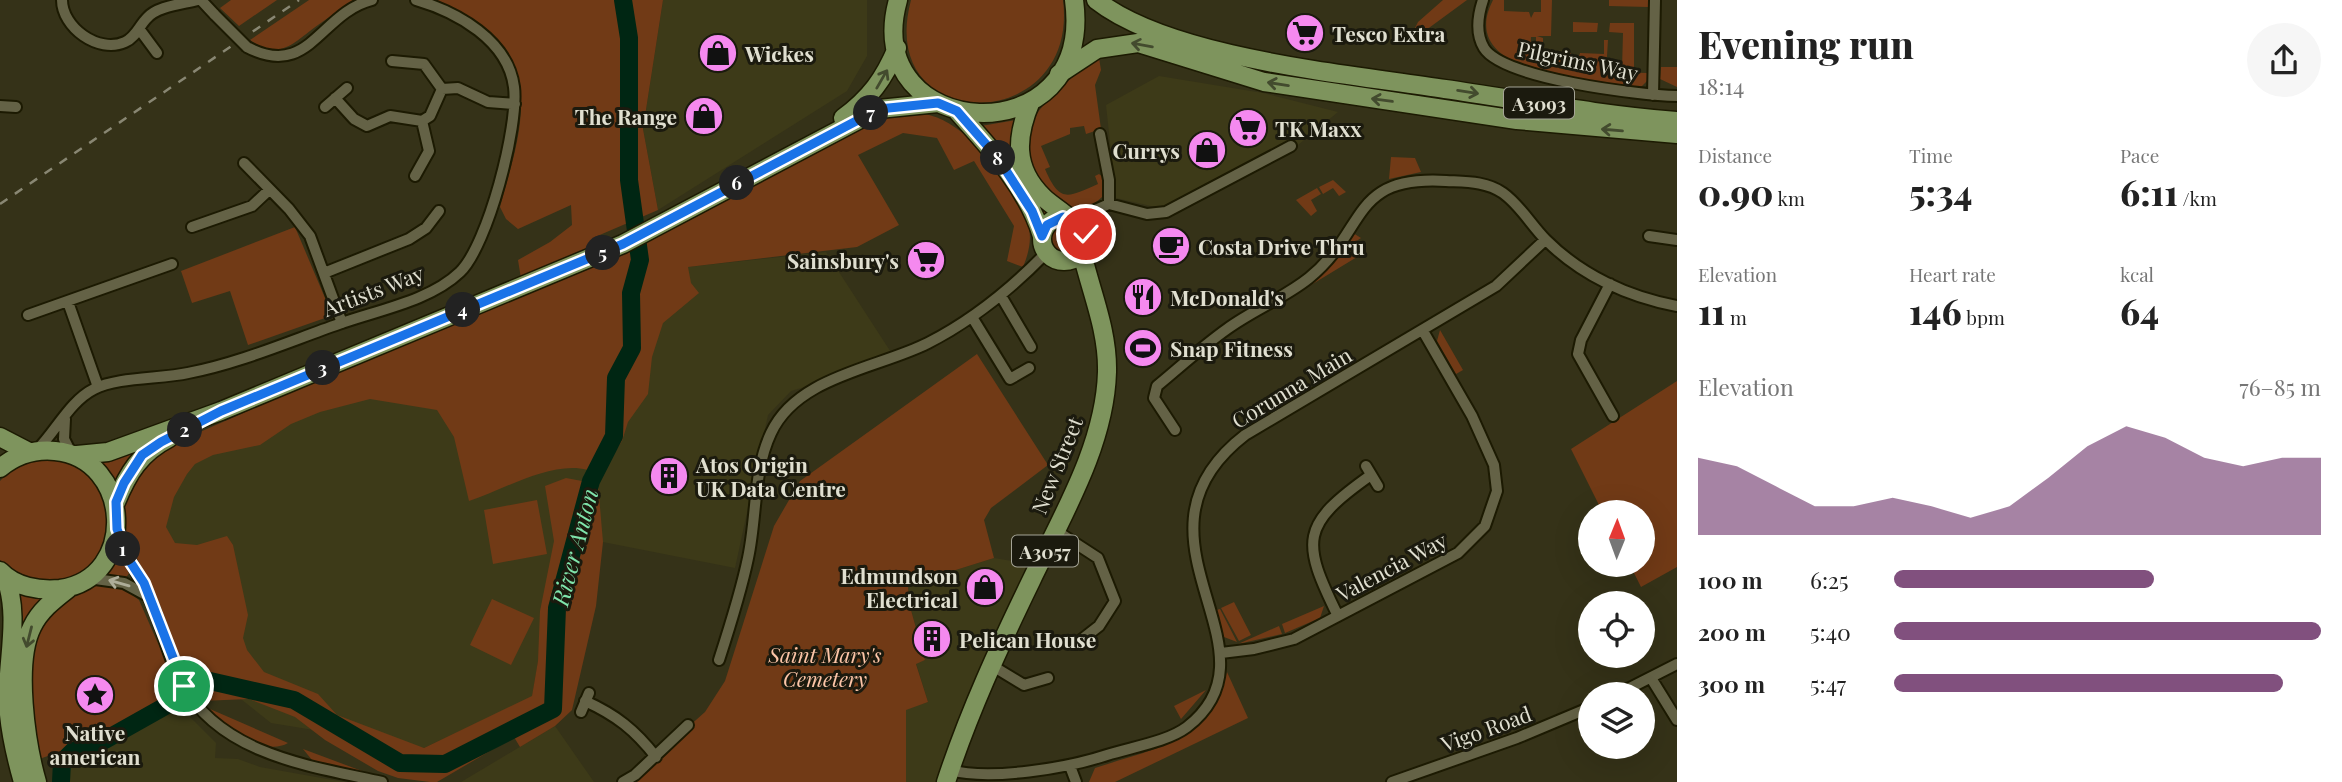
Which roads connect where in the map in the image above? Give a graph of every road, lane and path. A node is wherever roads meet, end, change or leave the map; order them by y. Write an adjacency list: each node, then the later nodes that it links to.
1 (62, 0): 10 (street)
2 (200, 0): 3 (street, bridge); 10 (street)
3 (372, 0)
4 (416, 0): 22 (street, Artists Way)
5 (898, 0): 11 (main road)
6 (1074, 0): 14 (main road)
7 (1096, 0): 28 (main road, A3093, one-way to 28)
8 (1483, 0): 17 (street, Pilgrims Way)
9 (1655, 0): 17 (street)
10 (140, 30): 12 (street)
11 (897, 48): 21 (main road); 32 (main road, one-way to 11)
12 (157, 52)
13 (392, 61): 16 (street)
14 (1059, 74): 20 (main road); 30 (main road, A3093, one-way to 14)
15 (347, 88): 19 (street)
16 (442, 89): 22 (street); 27 (street)
17 (1653, 95): 18 (street, Pilgrims Way)
18 (1677, 96)
19 (335, 99): 25 (street); 27 (street)
20 (1031, 100): 26 (main road); 39 (main road)
21 (938, 103): 26 (main road); 32 (main road)
22 (515, 104): 57 (street, Artists Way)
23 (0, 106): 24 (street)
24 (16, 107)
25 (325, 107)
26 (957, 111): 45 (main road)
27 (422, 121): 34 (street)
28 (1677, 121)
29 (1100, 134): 36 (street)
30 (1677, 134)
31 (1291, 146): 36 (street)
32 (798, 150): 62 (main road)
33 (244, 163): 35 (street)
34 (415, 176)
35 (269, 190): 40 (street); 49 (street)
36 (1109, 204): 38 (street)
37 (439, 211): 49 (street)
38 (1095, 211): 39 (street); 41 (street)
39 (1072, 218): 41 (main road); 45 (main road)
40 (192, 226)
41 (1086, 234): 46 (main road, New Street / A3057)
42 (1649, 236): 44 (street)
43 (1545, 240): 50 (street); 58 (street, Corunna Main); 65 (street)
44 (1677, 240)
45 (1044, 244): 47 (main road, New Street / A3057); 51 (street)
46 (1082, 253): 47 (main road); 54 (main road, New Street / A3057)
47 (1062, 262): 54 (main road, New Street / A3057)
48 (172, 264): 52 (street)
49 (324, 273): 57 (street)
50 (1610, 285): 53 (street); 63 (street)
51 (1001, 296): 56 (street); 59 (street)
52 (68, 302): 55 (street); 61 (street)
53 (1677, 306)
54 (1098, 312): 73 (main road, New Street / A3057)
55 (28, 316)
56 (972, 317): 60 (street); 80 (street)
57 (342, 323): 61 (street, Artists Way)
58 (1423, 331): 77 (street, Valencia Way); 79 (street, Corunna Main)
59 (1031, 347)
60 (1029, 368)
61 (98, 387): 64 (street)
62 (221, 411): 68 (main road); 71 (main road)
63 (1612, 416)
64 (65, 417): 67 (street); 68 (street)
65 (1175, 430)
66 (0, 437): 67 (main road)
67 (32, 452): 68 (main road); 69 (main road)
68 (74, 454): 71 (main road)
69 (0, 468)
70 (1378, 486): 77 (street)
71 (116, 502): 72 (main road)
72 (117, 529): 75 (main road); 76 (street)
73 (1055, 530): 78 (street); 82 (main road, New Street / A3057)
74 (2, 574): 75 (main road); 94 (main road)
75 (80, 582): 76 (street, one-way to 75); 95 (main road, one-way to 95)
76 (148, 596): 96 (street)
77 (1338, 616): 79 (street, Valencia Way)
78 (1076, 644)
79 (1221, 653): 91 (street, Corunna Main)
80 (719, 660)
81 (1677, 664): 84 (street)
82 (991, 665): 83 (street); 92 (main road, New Street / A3057)
83 (1048, 678)
84 (1651, 678): 85 (street); 88 (street)
85 (1643, 682)
86 (585, 702): 90 (street)
87 (1578, 711): 99 (street, Vigo Road)
88 (1677, 720)
89 (688, 725): 90 (street)
90 (656, 757): 97 (street)
91 (1070, 766): 93 (street, Corunna Main); 98 (street)
92 (948, 776): 93 (street, Corunna Main)
93 (1005, 777)
94 (23, 782)
95 (37, 782)
96 (382, 782)
97 (623, 782)
98 (1076, 782)
99 (1392, 782)

